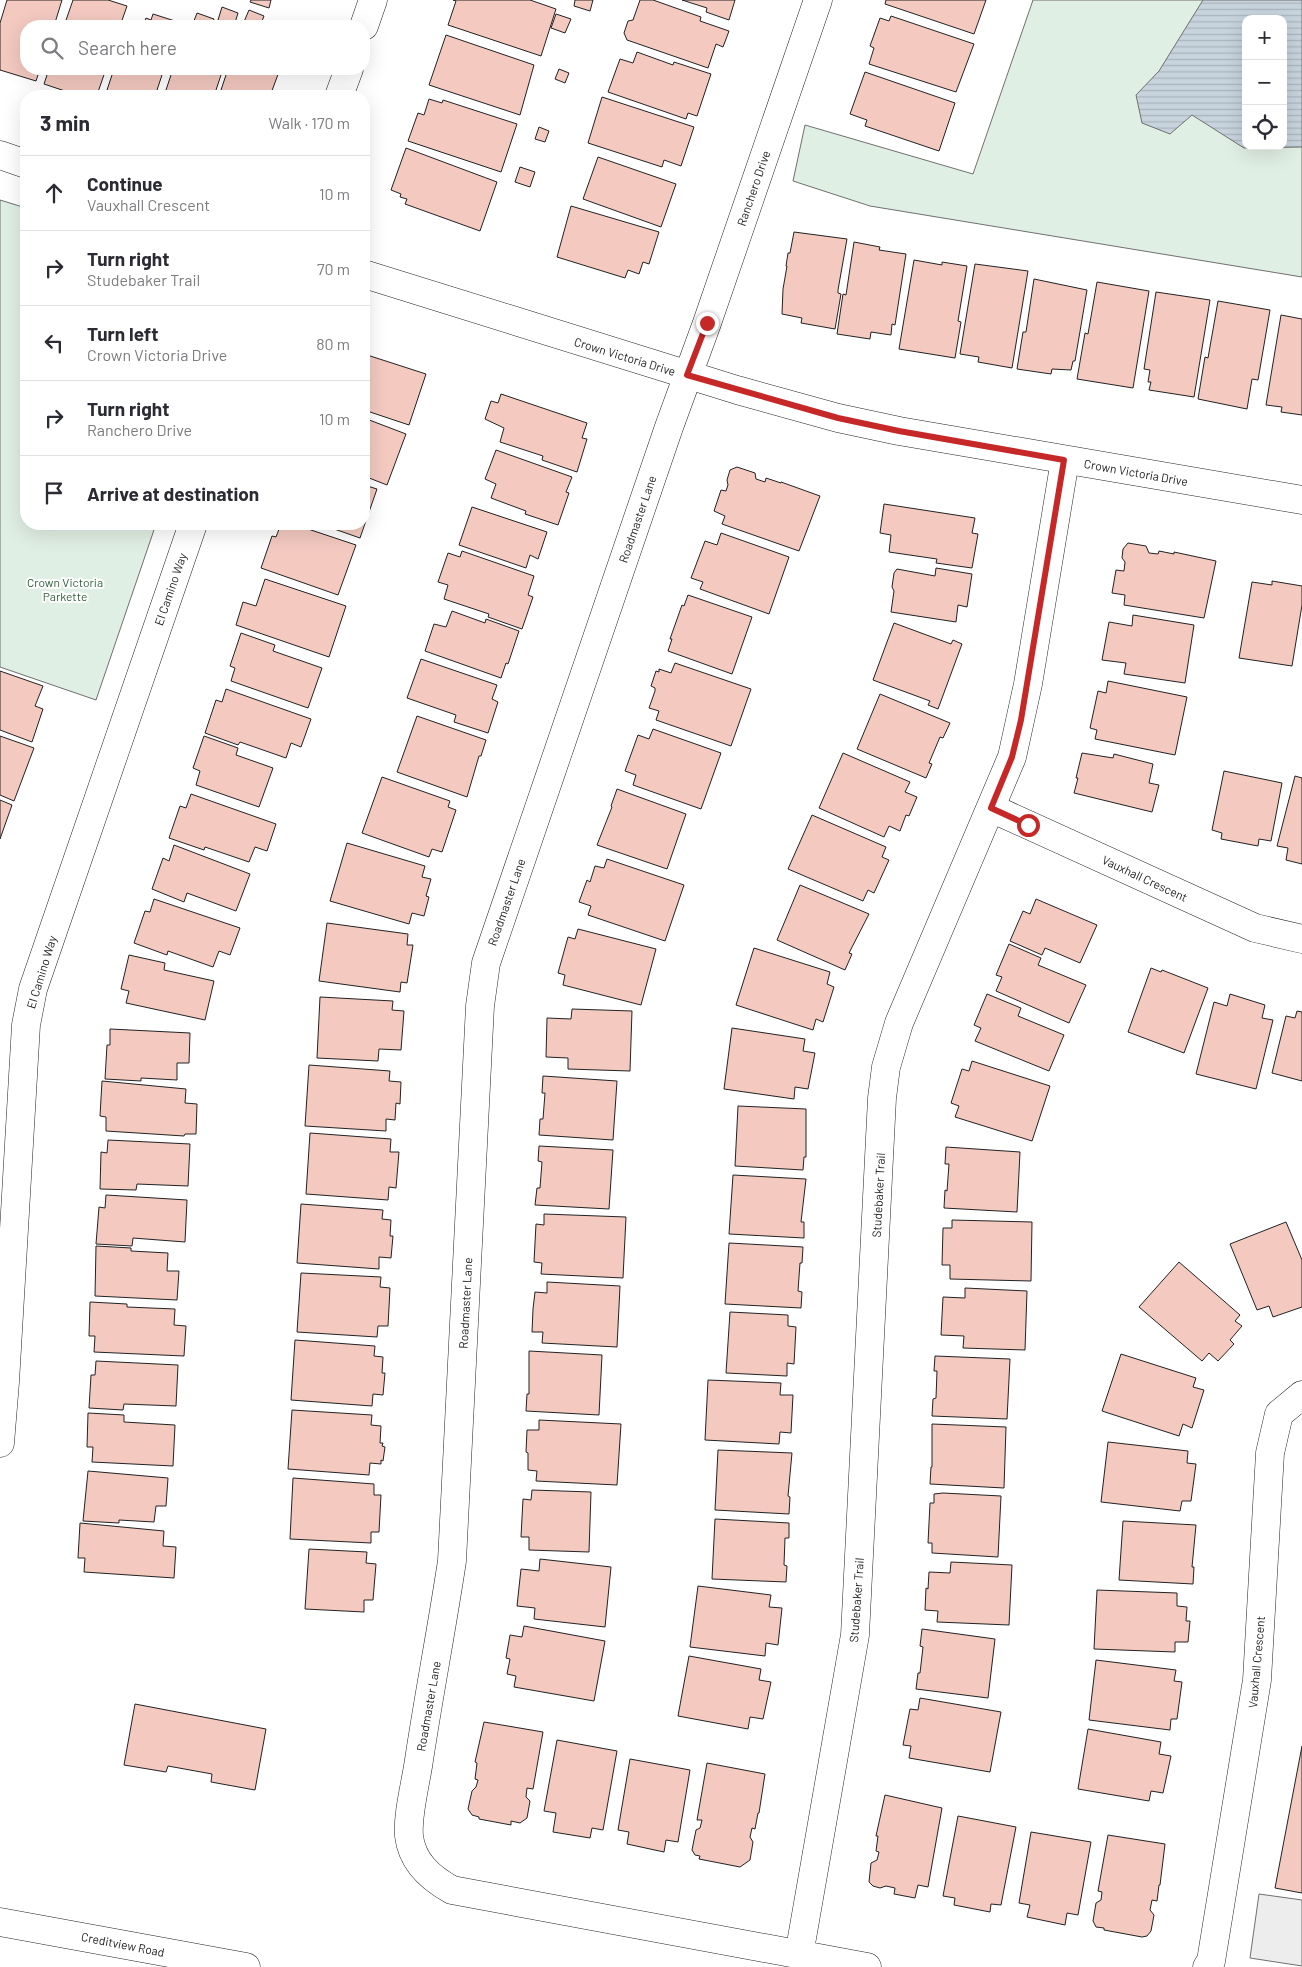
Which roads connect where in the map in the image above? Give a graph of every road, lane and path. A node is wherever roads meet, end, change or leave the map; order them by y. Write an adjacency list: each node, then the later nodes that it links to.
1 (373, 0): 3 (street)
2 (818, 0): 9 (street, Ranchero Drive)
3 (366, 20)
4 (347, 75): 5 (street)
5 (341, 90)
6 (0, 155): 7 (street)
7 (20, 162)
8 (370, 276): 9 (street, Crown Victoria Drive)
9 (687, 375): 10 (street, Crown Victoria Drive); 18 (street, Roadmaster Lane)
10 (1064, 460): 11 (street, Crown Victoria Drive); 13 (street, Studebaker Trail)
11 (1302, 500)
12 (191, 530): 16 (street, El Camino Way)
13 (991, 808): 14 (street, Vauxhall Crescent); 18 (street, Studebaker Trail)
14 (1302, 939)
15 (1302, 1395): 21 (street, Vauxhall Crescent)
16 (0, 1443)
17 (0, 1922): 19 (street, Creditview Road)
18 (799, 1956): 20 (street)
19 (246, 1967)
20 (866, 1967)
21 (1207, 1967)

